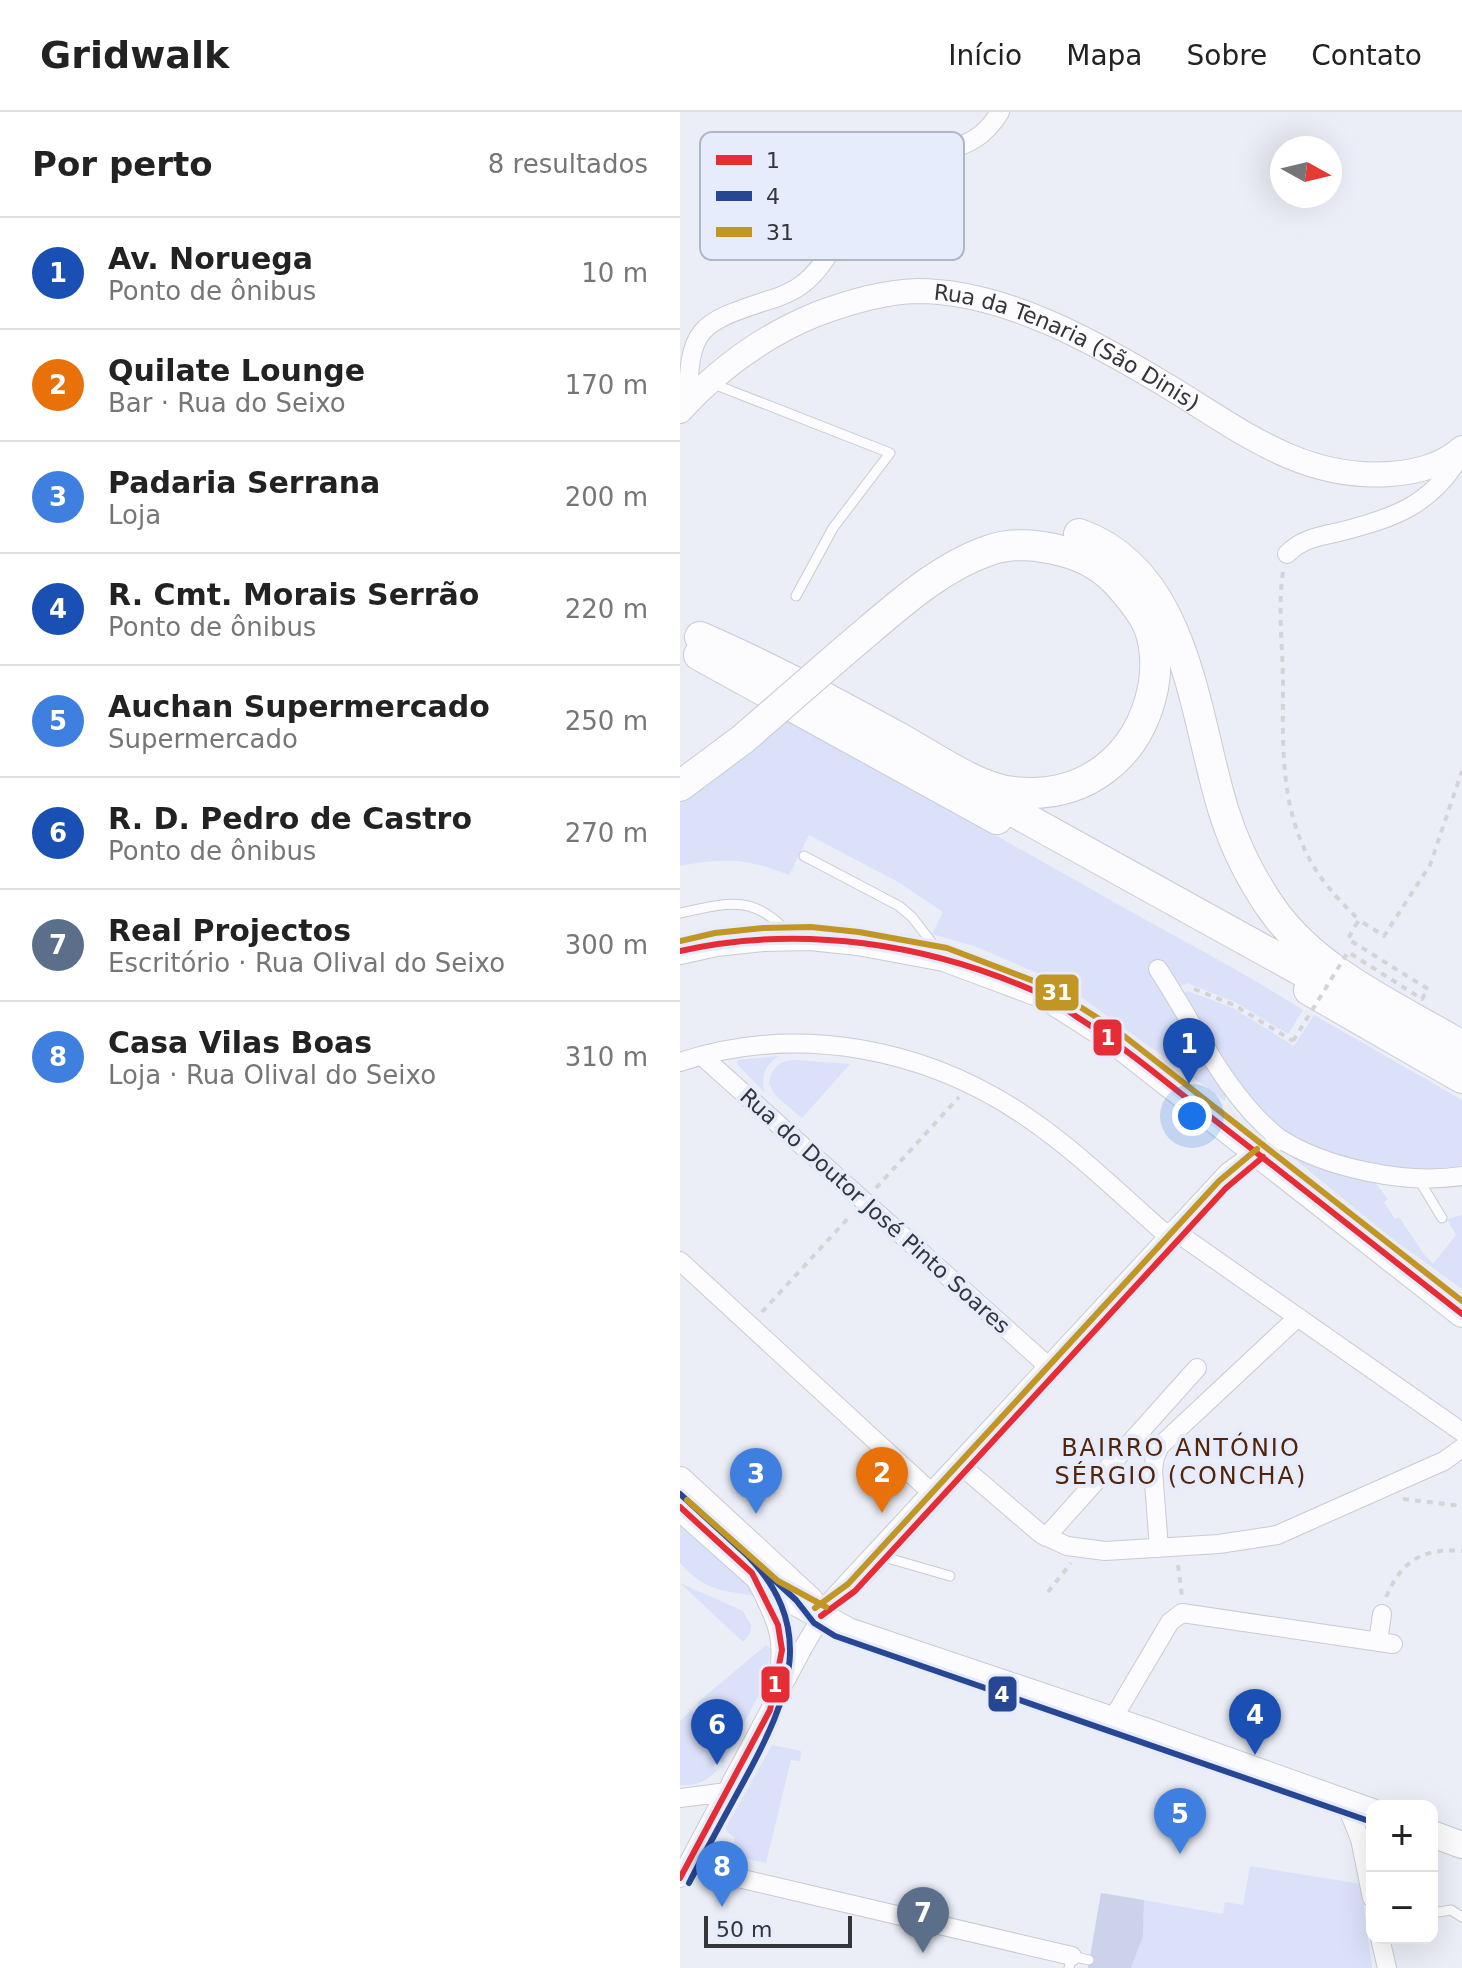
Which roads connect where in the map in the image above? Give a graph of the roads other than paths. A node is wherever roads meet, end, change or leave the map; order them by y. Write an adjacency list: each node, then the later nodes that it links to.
1 (1000, 112): 2 (street)
2 (964, 145)
3 (823, 260): 5 (street)
4 (707, 382): 5 (street, Rua da Tenaria (São Dinis)); 6 (street, Rua da Tenaria (São Dinis)); 8 (lane)
5 (684, 406)
6 (1462, 450): 7 (street)
7 (1287, 554)
8 (796, 596)
9 (687, 635): 10 (highway); 23 (highway); 24 (highway)
10 (834, 647): 11 (highway); 20 (highway)
11 (735, 732): 12 (highway); 13 (highway)
12 (680, 762)
13 (680, 786)
14 (804, 856): 18 (lane)
15 (680, 913): 16 (lane)
16 (790, 937): 17 (main road); 18 (main road)
17 (680, 951)
18 (944, 958): 25 (main road)
19 (1158, 969): 25 (street)
20 (1462, 1046)
21 (702, 1056): 22 (street); 29 (street); 33 (street, Rua do Doutor José Pinto Soares)
22 (680, 1062)
23 (1462, 1063)
24 (1462, 1078)
25 (1271, 1147): 27 (street); 29 (street); 31 (main road)
26 (1462, 1176): 27 (street)
27 (1418, 1178): 28 (lane)
28 (1442, 1218)
29 (1174, 1234): 32 (street); 33 (street); 37 (lane)
30 (680, 1261): 39 (street)
31 (1462, 1314)
32 (1298, 1317): 35 (street); 42 (street)
33 (1048, 1366): 37 (street)
34 (1197, 1368): 41 (street)
35 (1462, 1432)
36 (1462, 1448): 42 (street)
37 (962, 1467): 39 (street); 41 (street); 43 (lane)
38 (680, 1480): 47 (main road)
39 (931, 1492): 43 (street)
40 (680, 1507): 44 (main road)
41 (1046, 1537): 42 (street)
42 (1167, 1547)
43 (880, 1556): 45 (lane); 47 (street)
44 (752, 1573): 47 (main road); 48 (street)
45 (950, 1576)
46 (1382, 1614): 49 (street)
47 (821, 1616): 48 (street); 49 (main road)
48 (770, 1710): 50 (street)
49 (1112, 1720): 52 (main road)
50 (727, 1792): 51 (street); 58 (street)
51 (680, 1798)
52 (1345, 1802): 53 (main road); 57 (street)
53 (1366, 1810)
54 (1438, 1836): 55 (main road)
55 (1462, 1845)
56 (1366, 1859): 57 (street)
57 (1365, 1862): 59 (street)
58 (683, 1872): 63 (street)
59 (1367, 1872)
60 (1438, 1912): 61 (lane)
61 (1462, 1917)
62 (1381, 1944): 64 (street)
63 (1077, 1961)
64 (1387, 1968)

